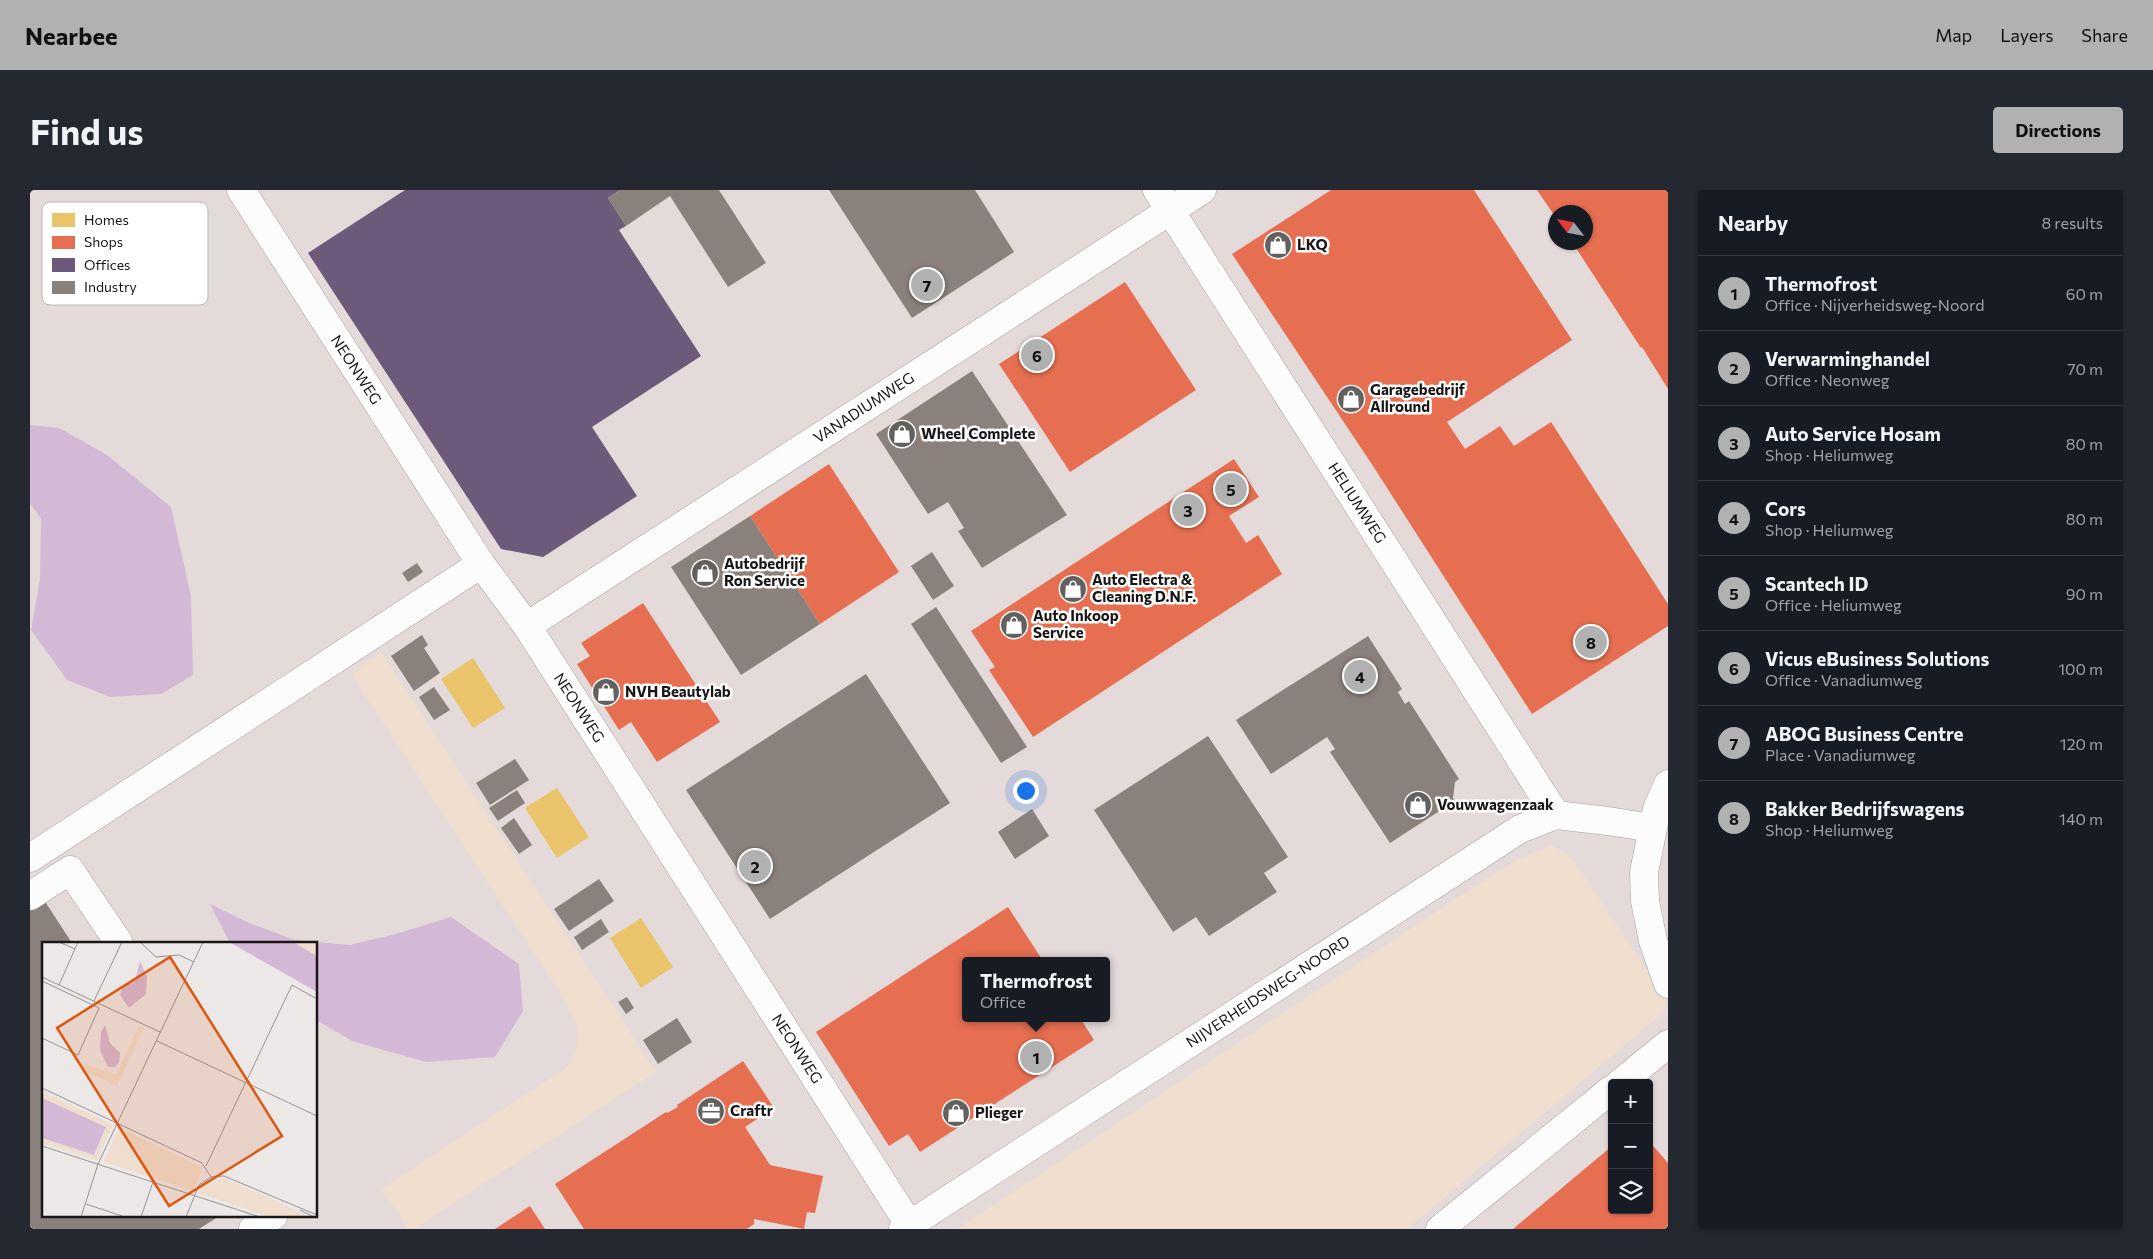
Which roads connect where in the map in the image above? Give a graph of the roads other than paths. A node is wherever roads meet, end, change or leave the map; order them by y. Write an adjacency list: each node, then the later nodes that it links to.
1 (241, 190): 4 (street, NEONWEG)
2 (1202, 190): 3 (street, VANADIUMWEG)
3 (1164, 200): 5 (street, VANADIUMWEG); 7 (street, HELIUMWEG)
4 (480, 564): 5 (street, NEONWEG); 9 (street)
5 (527, 626): 17 (street, NEONWEG)
6 (1668, 784): 8 (street)
7 (1556, 816): 8 (street, NIJVERHEIDSWEG-NOORD); 17 (street, NIJVERHEIDSWEG-NOORD)
8 (1652, 828): 12 (street)
9 (30, 858)
10 (30, 896): 11 (street)
11 (118, 942)
12 (1668, 984)
13 (1668, 1044): 14 (street)
14 (1625, 1079)
15 (1608, 1092): 19 (street)
16 (272, 1216): 18 (street)
17 (908, 1228)
18 (253, 1229)
19 (1440, 1229)

